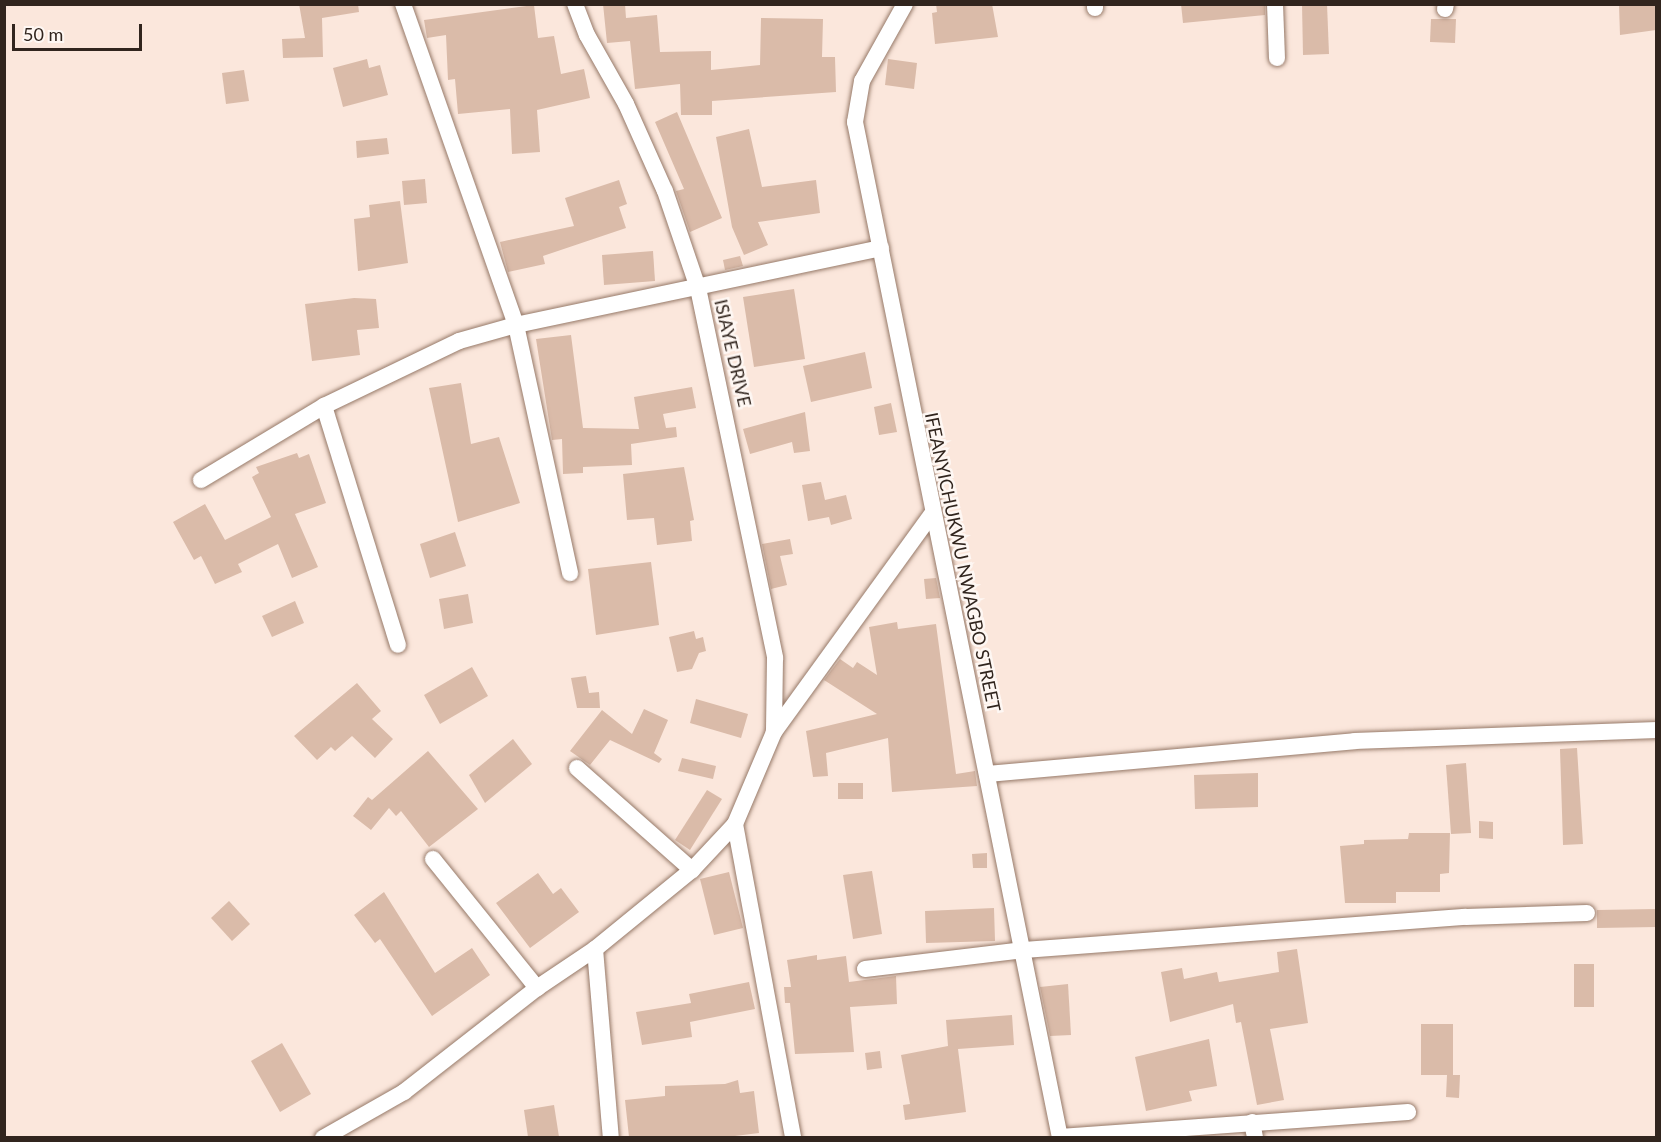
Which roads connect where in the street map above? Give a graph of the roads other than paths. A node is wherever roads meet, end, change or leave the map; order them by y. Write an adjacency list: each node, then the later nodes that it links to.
1 (403, 4): 8 (street)
2 (575, 4): 7 (street, ISIAYE DRIVE)
3 (905, 4): 6 (street, IFEANYICHUKWU NWAGBO STREET)
4 (1275, 4): 5 (street)
5 (1276, 58)
6 (881, 248): 7 (street); 11 (street, IFEANYICHUKWU NWAGBO STREET)
7 (698, 288): 8 (street); 15 (street, ISIAYE DRIVE)
8 (516, 325): 9 (street); 12 (street)
9 (324, 406): 10 (street); 13 (street)
10 (201, 480)
11 (931, 515): 15 (street); 17 (street, IFEANYICHUKWU NWAGBO STREET)
12 (570, 573)
13 (398, 645)
14 (1656, 730): 17 (street)
15 (774, 732): 18 (street)
16 (577, 768): 20 (street)
17 (987, 774): 23 (street, IFEANYICHUKWU NWAGBO STREET)
18 (735, 824): 20 (street); 30 (street)
19 (433, 859): 25 (street)
20 (692, 870): 22 (street)
21 (1587, 913): 23 (street)
22 (595, 949): 25 (street); 29 (street)
23 (1024, 950): 24 (street); 31 (street, IFEANYICHUKWU NWAGBO STREET)
24 (865, 969)
25 (537, 988): 28 (street)
26 (1408, 1112): 27 (street)
27 (1253, 1130): 31 (street)
28 (323, 1137)
29 (611, 1137)
30 (793, 1137)
31 (1060, 1137)

